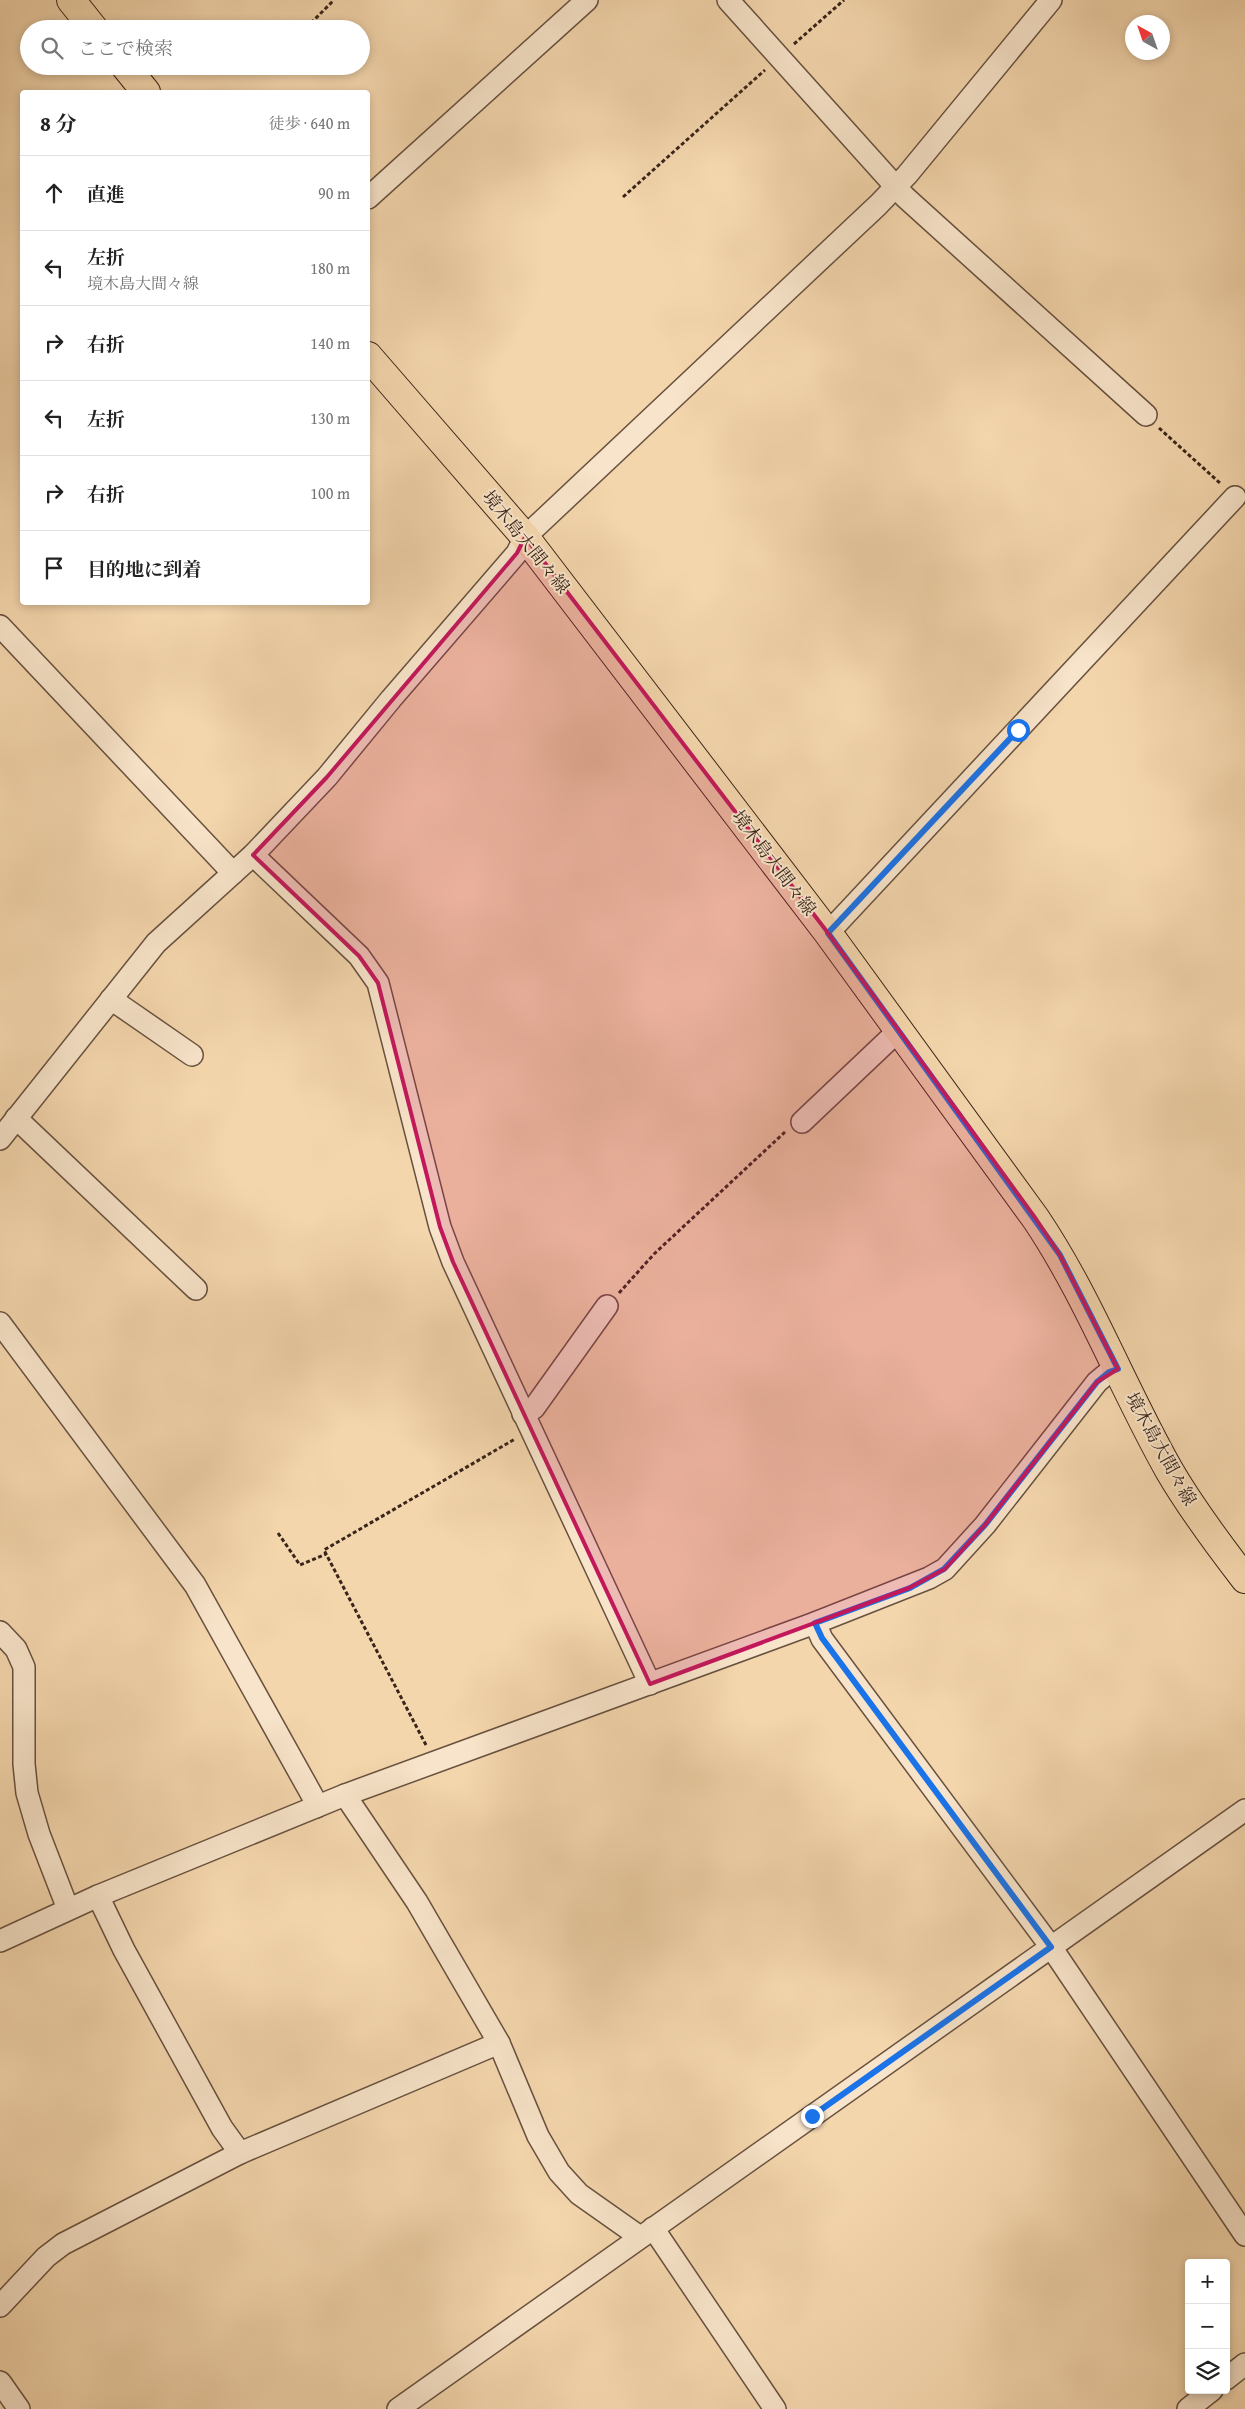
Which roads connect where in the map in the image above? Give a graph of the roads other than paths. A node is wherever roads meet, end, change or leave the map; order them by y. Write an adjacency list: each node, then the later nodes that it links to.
1 (71, 0): 5 (main road)
2 (586, 0): 9 (street)
3 (728, 0): 8 (street)
4 (1051, 0): 8 (street)
5 (87, 20)
6 (132, 75): 7 (main road)
7 (144, 90)
8 (896, 187): 11 (street); 13 (street)
9 (370, 196)
10 (370, 358): 13 (main road, 境木島大間々線)
11 (1146, 416)
12 (1235, 497): 17 (street)
13 (525, 537): 15 (street); 17 (main road, 境木島大間々線)
14 (0, 626): 16 (street)
15 (253, 855): 16 (street); 28 (street)
16 (233, 873): 18 (street)
17 (828, 933): 19 (main road, 境木島大間々線)
18 (112, 999): 20 (street); 21 (street)
19 (899, 1030): 22 (street); 27 (main road, 境木島大間々線)
20 (192, 1055)
21 (16, 1118): 23 (street); 24 (street)
22 (802, 1122)
23 (0, 1139)
24 (196, 1290)
25 (607, 1306): 28 (street)
26 (0, 1323): 34 (street)
27 (1118, 1369): 29 (main road, 境木島大間々線); 30 (street)
28 (527, 1422): 32 (street)
29 (1245, 1578)
30 (815, 1623): 32 (street); 39 (street)
31 (0, 1632): 37 (street)
32 (650, 1684): 33 (street)
33 (345, 1795): 34 (street); 40 (street)
34 (316, 1806): 36 (street)
35 (1245, 1810): 39 (street)
36 (98, 1896): 37 (street); 41 (street)
37 (68, 1910): 38 (street)
38 (0, 1941)
39 (1051, 1947): 42 (street); 43 (street)
40 (499, 2043): 41 (street); 42 (street)
41 (240, 2153): 44 (street)
42 (647, 2233): 50 (street); 51 (street)
43 (1245, 2235)
44 (0, 2306)
45 (1245, 2364): 46 (street)
46 (1230, 2376)
47 (0, 2382): 49 (street)
48 (1207, 2394): 52 (street)
49 (19, 2409)
50 (398, 2409)
51 (775, 2409)
52 (1188, 2409)

